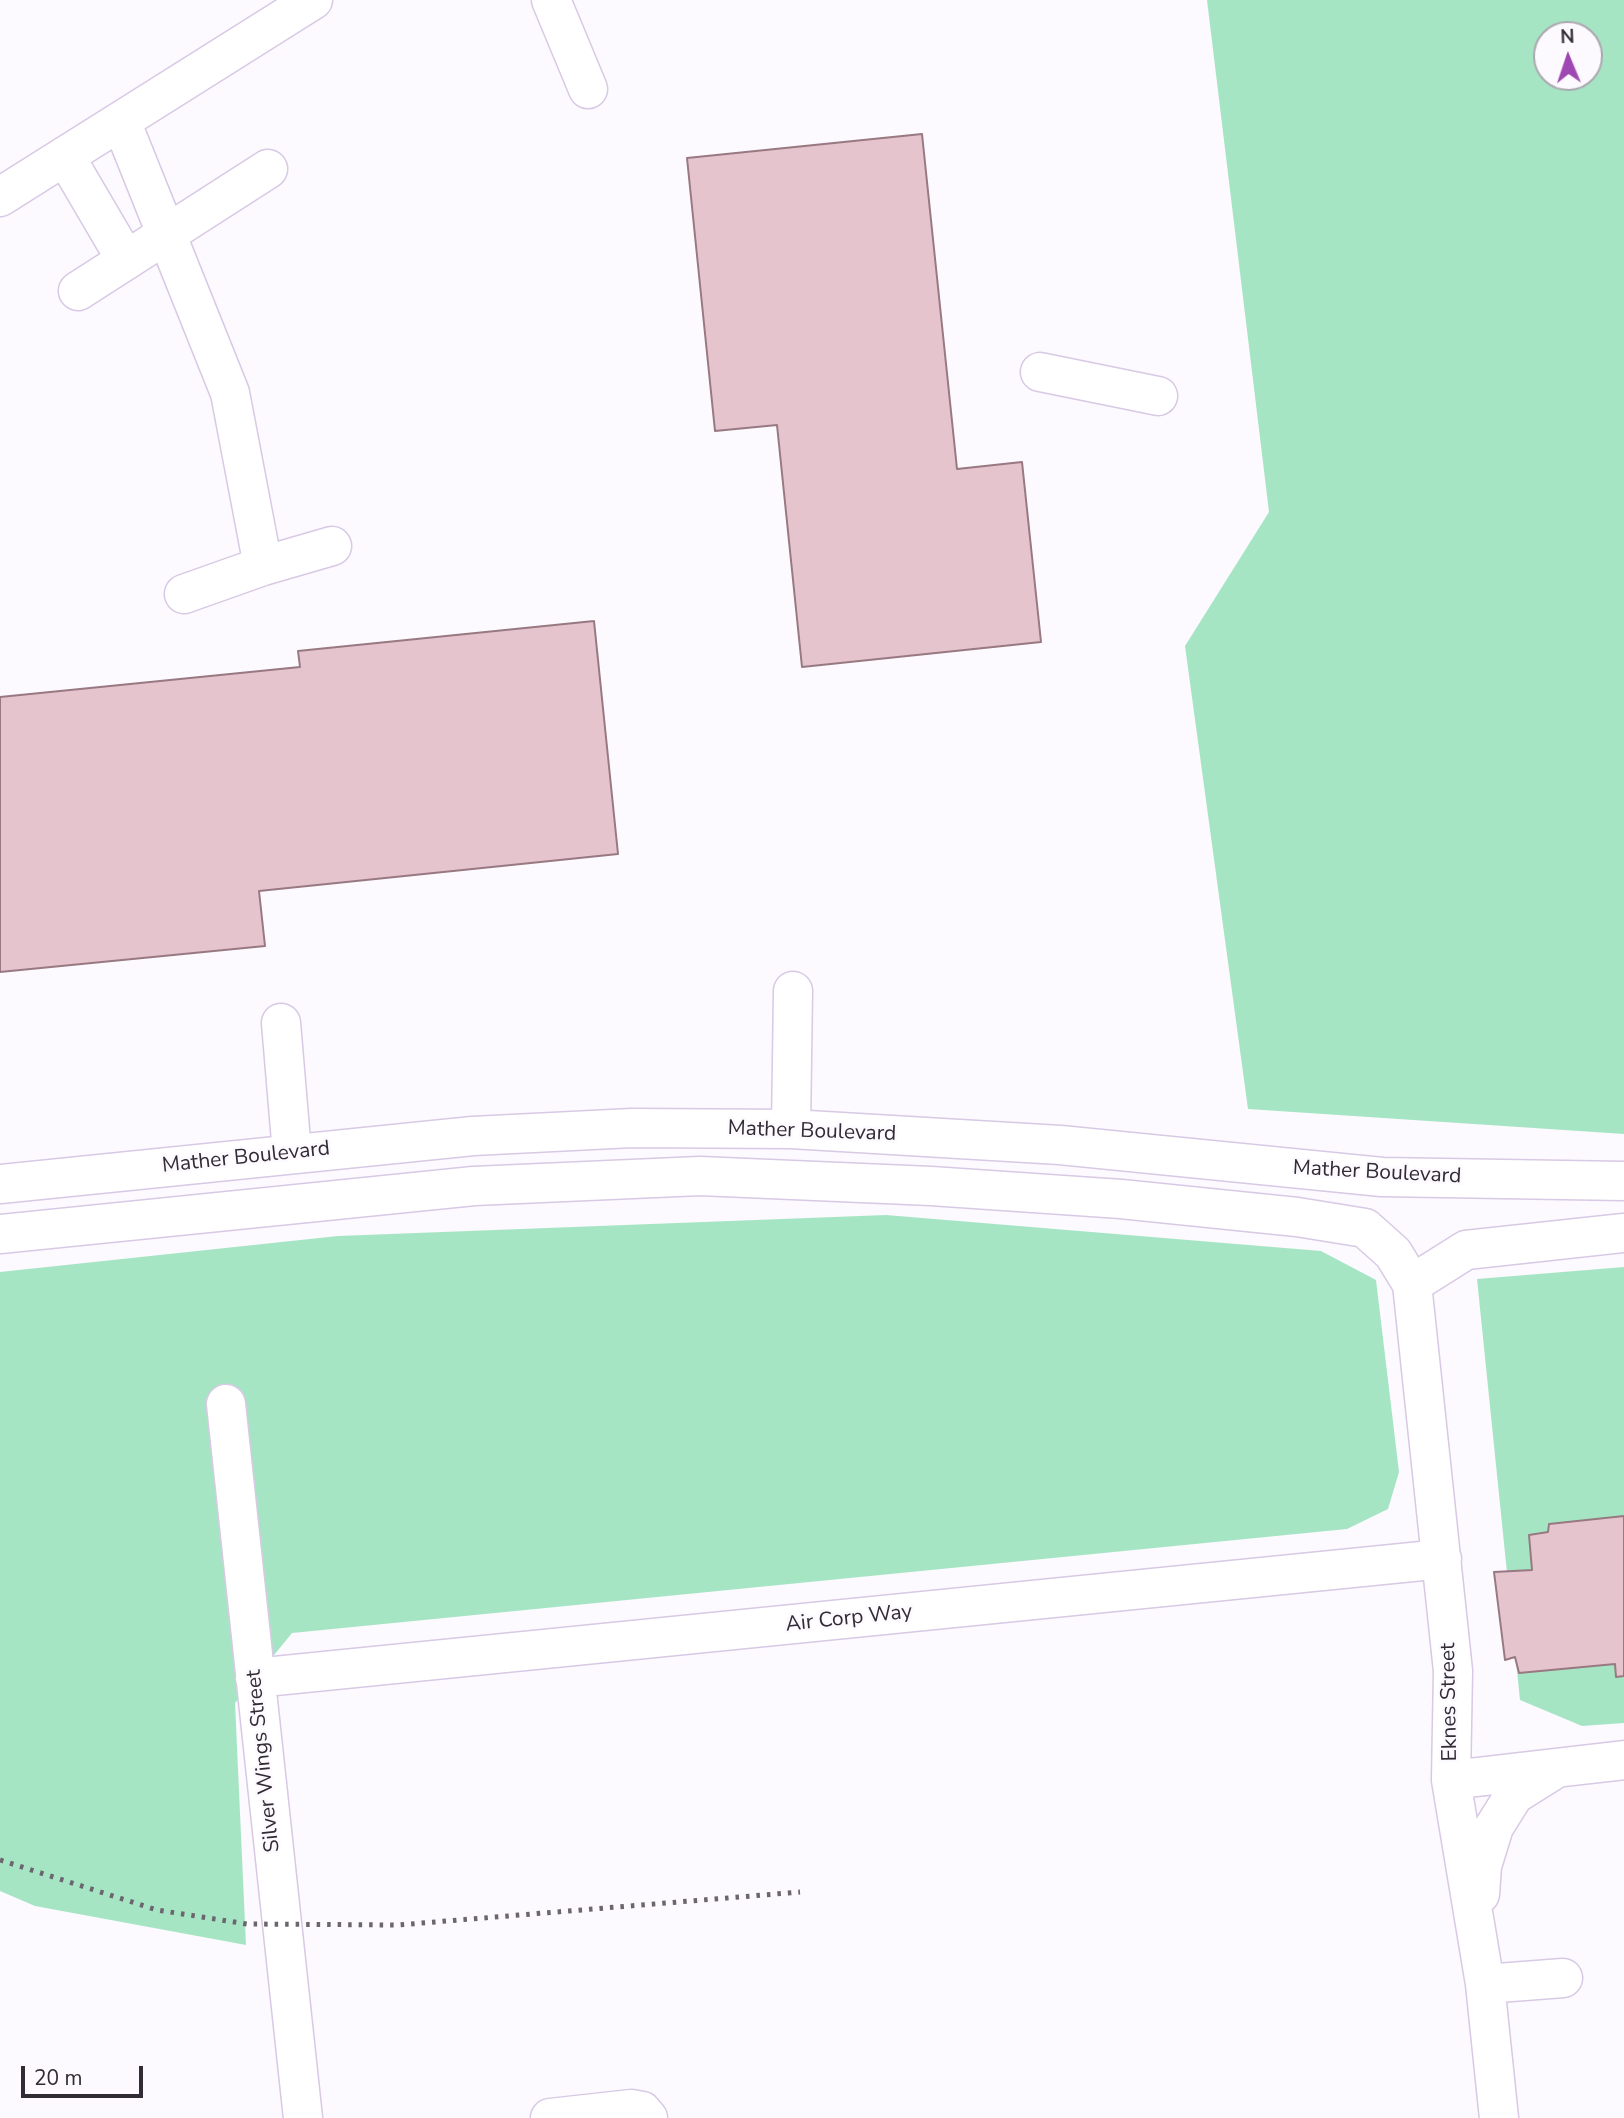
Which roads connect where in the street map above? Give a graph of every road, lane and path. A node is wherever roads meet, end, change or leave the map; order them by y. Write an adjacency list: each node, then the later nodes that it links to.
1 (313, 0): 4 (street)
2 (551, 0): 3 (street)
3 (588, 89)
4 (121, 121): 5 (street); 8 (street)
5 (65, 156): 7 (street); 9 (street)
6 (268, 169): 8 (street)
7 (0, 197)
8 (166, 235): 9 (street); 14 (street)
9 (126, 260): 10 (street)
10 (78, 291)
11 (1040, 372): 12 (street)
12 (1158, 396)
13 (332, 546): 14 (street)
14 (263, 566): 15 (street)
15 (184, 594)
16 (793, 991): 18 (street)
17 (281, 1023): 19 (street)
18 (791, 1129): 19 (street, Mather Boulevard); 20 (street, Mather Boulevard)
19 (292, 1153): 21 (street, Mather Boulevard)
20 (1624, 1181)
21 (0, 1184)
22 (1624, 1233): 24 (street)
23 (0, 1234): 24 (street)
24 (1412, 1284): 26 (street, Eknes Street)
25 (226, 1404): 27 (street, Silver Wings Street)
26 (1442, 1559): 27 (street, Air Corp Way); 30 (street, Eknes Street)
27 (256, 1678): 34 (street, Silver Wings Street)
28 (1624, 1760): 29 (street)
29 (1557, 1768): 30 (street); 31 (street)
30 (1451, 1780): 31 (street, Eknes Street)
31 (1478, 1938): 33 (street, Eknes Street)
32 (1563, 1978): 33 (street)
33 (1485, 1984): 37 (street, Eknes Street)
34 (303, 2118)
35 (550, 2118): 36 (street)
36 (648, 2118)
37 (1499, 2118)

